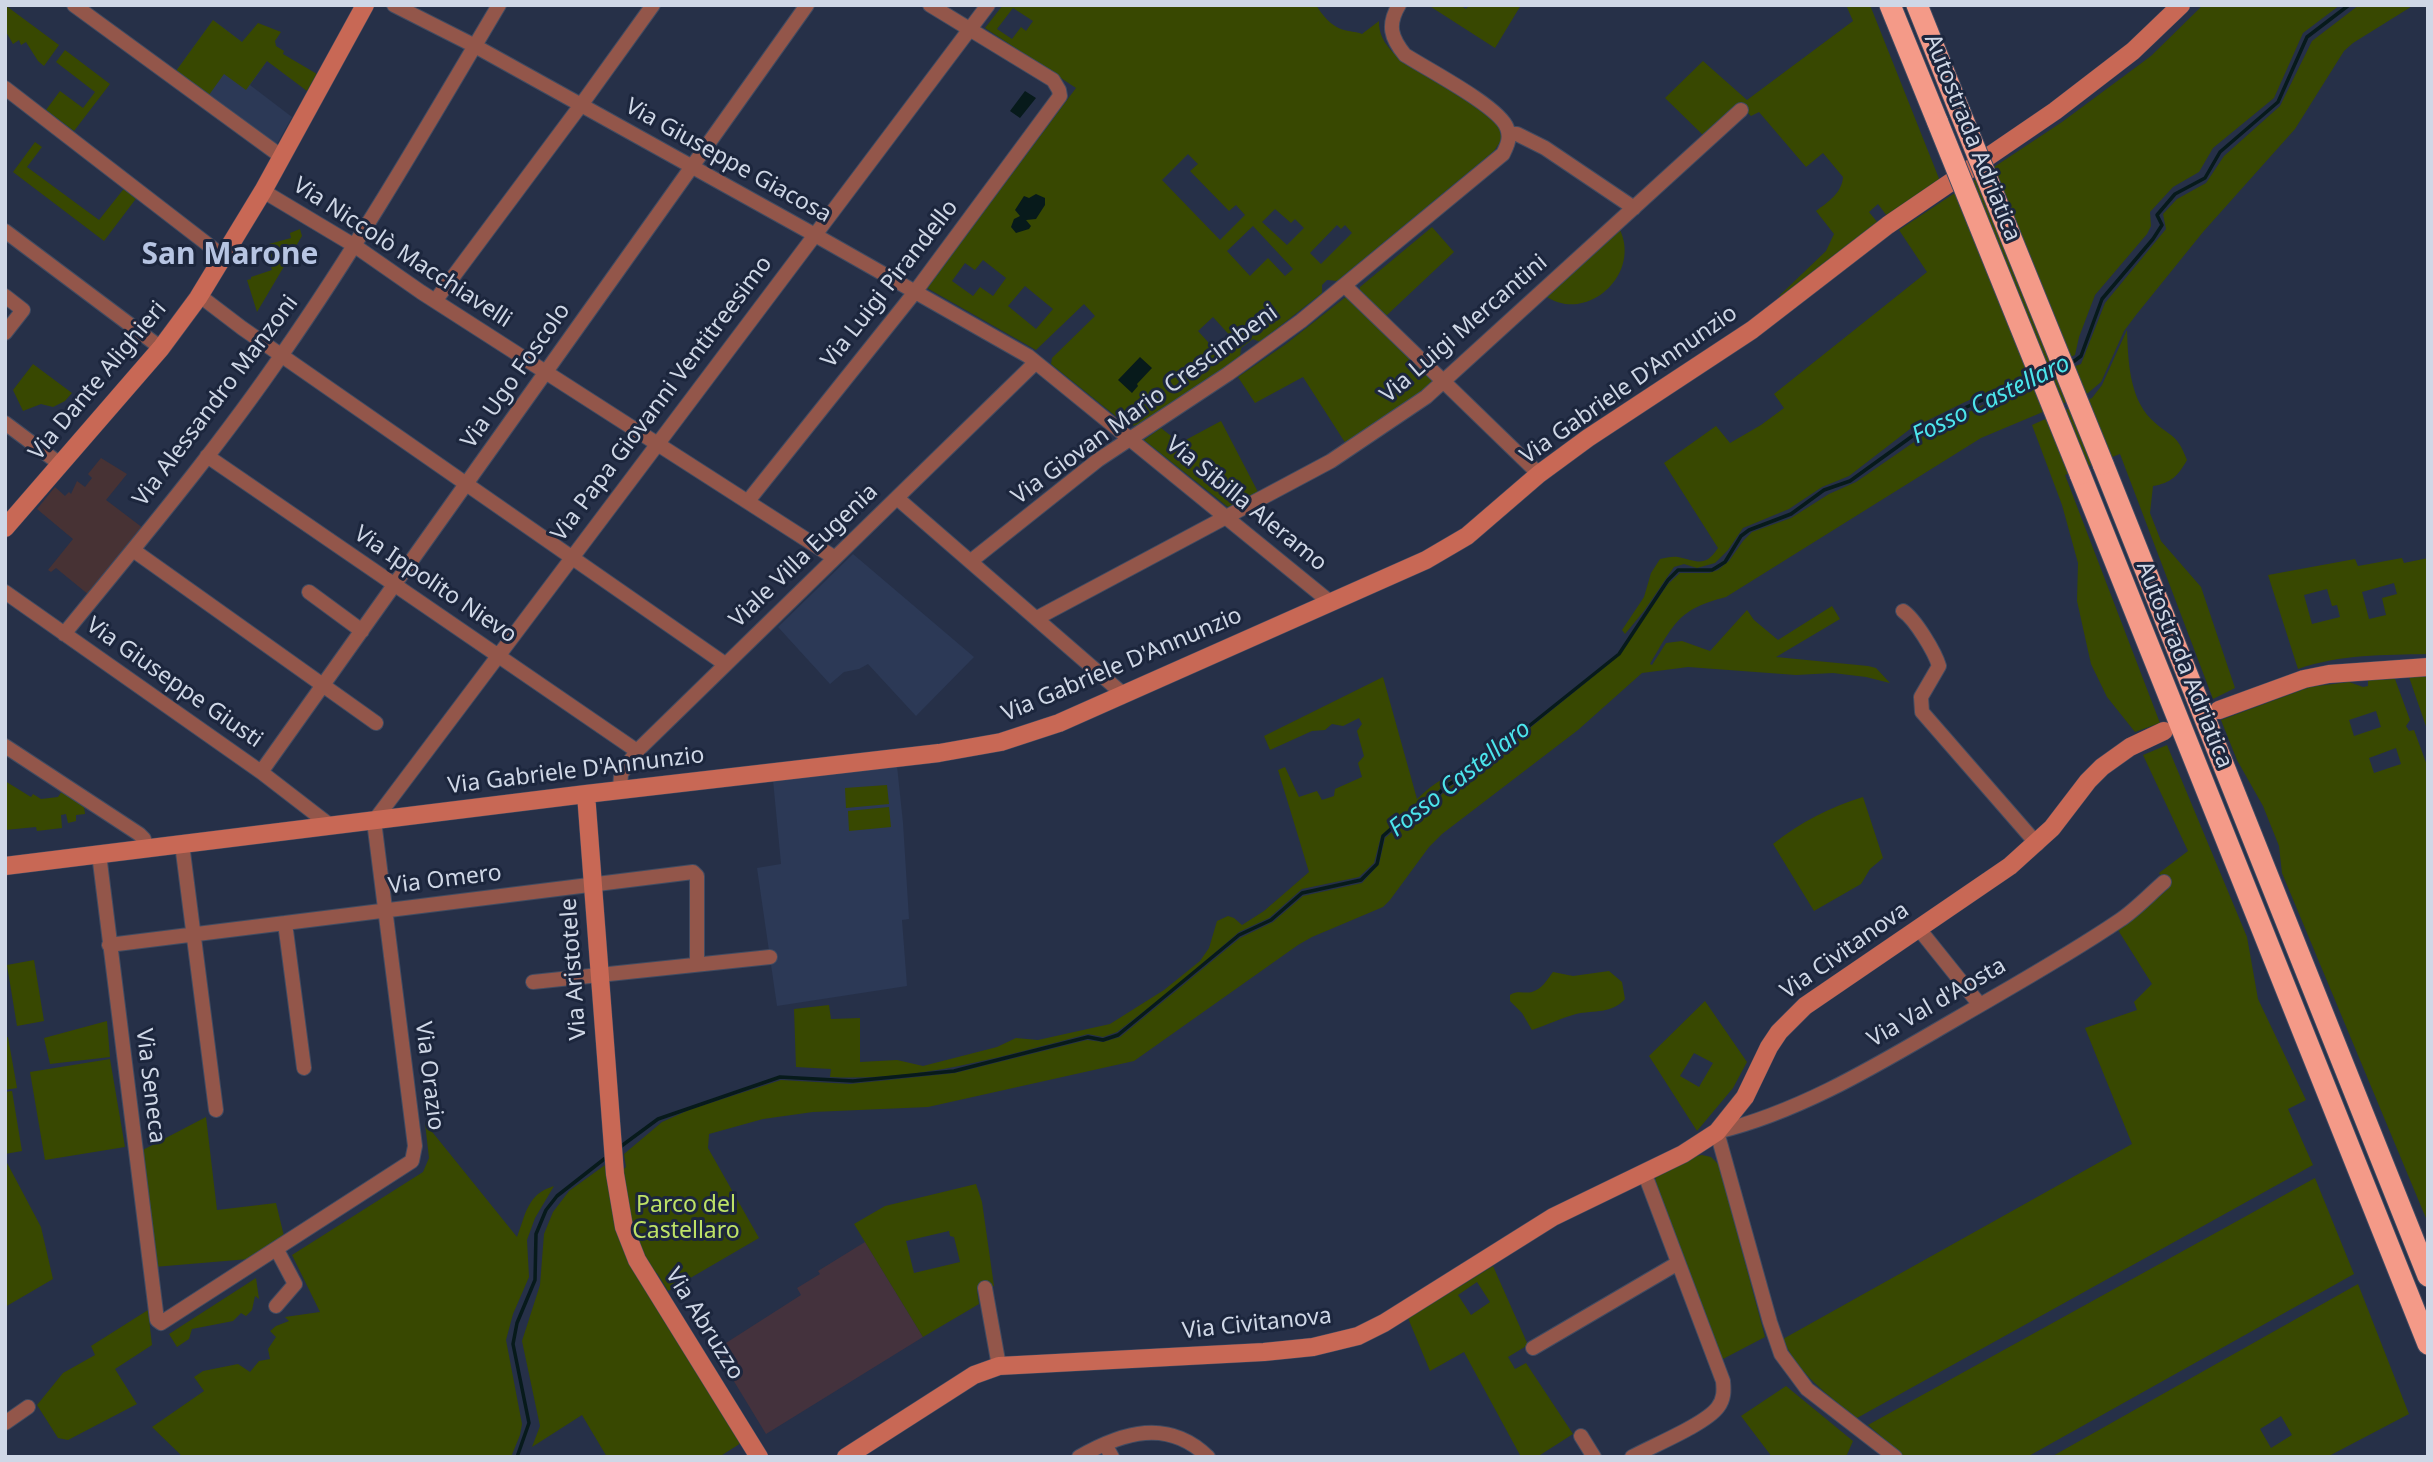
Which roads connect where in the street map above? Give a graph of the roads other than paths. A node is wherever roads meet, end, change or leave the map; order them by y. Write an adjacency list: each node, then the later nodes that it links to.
1 (74, 5): 20 (street)
2 (365, 5): 13 (main road, Via Dante Alighieri)
3 (394, 5): 15 (street, Via Giuseppe Giacosa)
4 (499, 5): 15 (street, Via Alessandro Manzoni)
5 (653, 5): 17 (street)
6 (807, 5): 21 (street, Via Ugo Foscolo)
7 (930, 5): 14 (street)
8 (988, 5): 14 (street, Via Papa Giovanni Ventitreesimo)
9 (1399, 5): 19 (street)
10 (1890, 5): 105 (highway, Autostrada Adriatica, bridge)
11 (1917, 5): 101 (highway, Autostrada Adriatica, bridge)
12 (2181, 5): 44 (main road, Via Gabriele D'Annunzio)
13 (353, 13): 20 (main road, Via Dante Alighieri)
14 (970, 29): 25 (street, Via Papa Giovanni Ventitreesimo); 29 (street, Via Luigi Pirandello)
15 (475, 46): 17 (street, Via Giuseppe Giacosa); 26 (street, Via Alessandro Manzoni)
16 (5, 88): 27 (street)
17 (581, 105): 21 (street, Via Giuseppe Giacosa); 32 (street)
18 (1741, 110): 23 (street, Via Luigi Mercantini)
19 (1508, 134): 23 (street); 28 (street, Via Giovan Mario Crescimbeni)
20 (282, 157): 22 (main road, Via Dante Alighieri)
21 (692, 167): 25 (street, Via Giuseppe Giacosa); 37 (street, Via Ugo Foscolo)
22 (263, 191): 26 (street, Via Niccolò Macchiavelli); 27 (main road, Via Dante Alighieri)
23 (1634, 208): 38 (street, Via Luigi Mercantini)
24 (5, 231): 34 (street)
25 (815, 234): 29 (street, Via Giuseppe Giacosa); 41 (street, Via Papa Giovanni Ventitreesimo)
26 (355, 246): 32 (street, Via Niccolò Macchiavelli); 35 (street, Via Alessandro Manzoni)
27 (224, 257): 31 (main road, Via Dante Alighieri)
28 (1345, 286): 38 (street); 40 (street, Via Giovan Mario Crescimbeni)
29 (915, 292): 36 (street, Via Giuseppe Giacosa); 47 (street, Via Luigi Pirandello)
30 (5, 296): 33 (street)
31 (200, 296): 34 (main road, Via Dante Alighieri); 35 (street)
32 (435, 301): 37 (street, Via Niccolò Macchiavelli)
33 (5, 333)
34 (161, 348): 43 (main road, Via Dante Alighieri)
35 (282, 356): 42 (street, Via Alessandro Manzoni); 45 (street)
36 (1035, 363): 40 (street, Via Sibilla Aleramo); 46 (street, Viale Villa Eugenia)
37 (546, 372): 41 (street, Via Niccolò Macchiavelli); 45 (street, Via Ugo Foscolo)
38 (1444, 383): 44 (street); 48 (street, Via Luigi Mercantini)
39 (5, 423): 43 (street)
40 (1129, 439): 48 (street, Via Sibilla Aleramo); 53 (street, Via Giovan Mario Crescimbeni)
41 (658, 444): 47 (street, Via Niccolò Macchiavelli); 51 (street, Via Papa Giovanni Ventitreesimo)
42 (207, 456): 50 (street, Via Alessandro Manzoni); 54 (street, Via Ippolito Nievo)
43 (60, 464): 49 (main road, Via Dante Alighieri)
44 (1539, 474): 57 (main road, Via Gabriele D'Annunzio)
45 (467, 483): 51 (street); 54 (street, Via Ugo Foscolo)
46 (897, 498): 52 (street, Viale Villa Eugenia); 53 (street)
47 (747, 502): 52 (street, Via Niccolò Macchiavelli)
48 (1226, 517): 57 (street, Via Sibilla Aleramo); 59 (street, Via Luigi Mercantini)
49 (5, 528)
50 (133, 550): 61 (street, Via Alessandro Manzoni); 65 (street)
51 (573, 556): 62 (street, Via Papa Giovanni Ventitreesimo); 63 (street)
52 (835, 558): 63 (street, Viale Villa Eugenia)
53 (971, 561): 59 (street)
54 (395, 585): 60 (street, Via Ugo Foscolo); 62 (street, Via Ippolito Nievo)
55 (5, 592): 61 (street, Via Giuseppe Giusti)
56 (309, 592): 60 (street)
57 (1330, 603): 66 (main road, Via Gabriele D'Annunzio)
58 (1903, 611): 78 (street)
59 (1037, 618): 66 (street)
60 (362, 631): 65 (street, Via Ugo Foscolo)
61 (64, 634): 72 (street, Via Giuseppe Giusti)
62 (498, 655): 71 (street, Via Ippolito Nievo); 75 (street, Via Papa Giovanni Ventitreesimo)
63 (725, 664): 71 (street, Viale Villa Eugenia)
64 (2428, 667): 67 (main road)
65 (323, 685): 68 (street); 72 (street, Via Ugo Foscolo)
66 (1123, 694): 73 (main road, Via Gabriele D'Annunzio)
67 (2219, 710)
68 (376, 723)
69 (2164, 731): 78 (main road, Via Civitanova)
70 (5, 746): 79 (street)
71 (637, 751): 73 (street, Viale Villa Eugenia)
72 (261, 772): 76 (street, Via Giuseppe Giusti)
73 (620, 790): 74 (main road, Via Gabriele D'Annunzio)
74 (586, 794): 75 (main road, Via Gabriele D'Annunzio); 83 (main road, Via Aristotele)
75 (374, 821): 76 (main road, Via Gabriele D'Annunzio); 84 (street, Via Orazio)
76 (321, 823): 77 (main road, Via Gabriele D'Annunzio)
77 (182, 844): 79 (main road, Via Gabriele D'Annunzio); 87 (street)
78 (2037, 844): 86 (main road, Via Civitanova)
79 (145, 849): 80 (main road, Via Gabriele D'Annunzio)
80 (99, 854): 81 (main road, Via Gabriele D'Annunzio); 88 (street, Via Seneca)
81 (5, 866)
82 (2164, 882): 93 (street, Via Val d'Aosta)
83 (593, 884): 84 (street, Via Omero); 90 (street, Via Omero); 91 (main road, Via Aristotele)
84 (385, 910): 85 (street, Via Omero); 99 (street, Via Orazio)
85 (285, 923): 87 (street, Via Omero); 94 (street)
86 (1919, 929): 93 (street); 96 (main road, Via Civitanova)
87 (194, 935): 88 (street, Via Omero); 95 (street)
88 (109, 945): 104 (street, Via Seneca)
89 (770, 957): 90 (street)
90 (697, 964): 91 (street)
91 (600, 975): 92 (street); 97 (main road, Via Aristotele)
92 (533, 982)
93 (1980, 1005): 96 (street, Via Val d'Aosta)
94 (304, 1068)
95 (216, 1110)
96 (1717, 1132): 98 (main road, Via Civitanova); 118 (street)
97 (614, 1171): 112 (main road, Via Abruzzo)
98 (1644, 1172): 100 (street); 107 (main road, Via Civitanova)
99 (277, 1250): 103 (street); 104 (street, Via Orazio)
100 (1678, 1264): 106 (street); 117 (street)
101 (2428, 1276)
102 (985, 1288): 107 (street)
103 (276, 1306)
104 (159, 1323)
105 (2428, 1344)
106 (1533, 1348)
107 (999, 1366): 113 (main road, Via Civitanova)
108 (28, 1407): 109 (street)
109 (5, 1423)
110 (1581, 1436): 116 (street)
111 (1109, 1450): 114 (street); 115 (street)
112 (759, 1457)
113 (846, 1457)
114 (1079, 1457)
115 (1208, 1457)
116 (1594, 1457)
117 (1632, 1457)
118 (1895, 1457)

